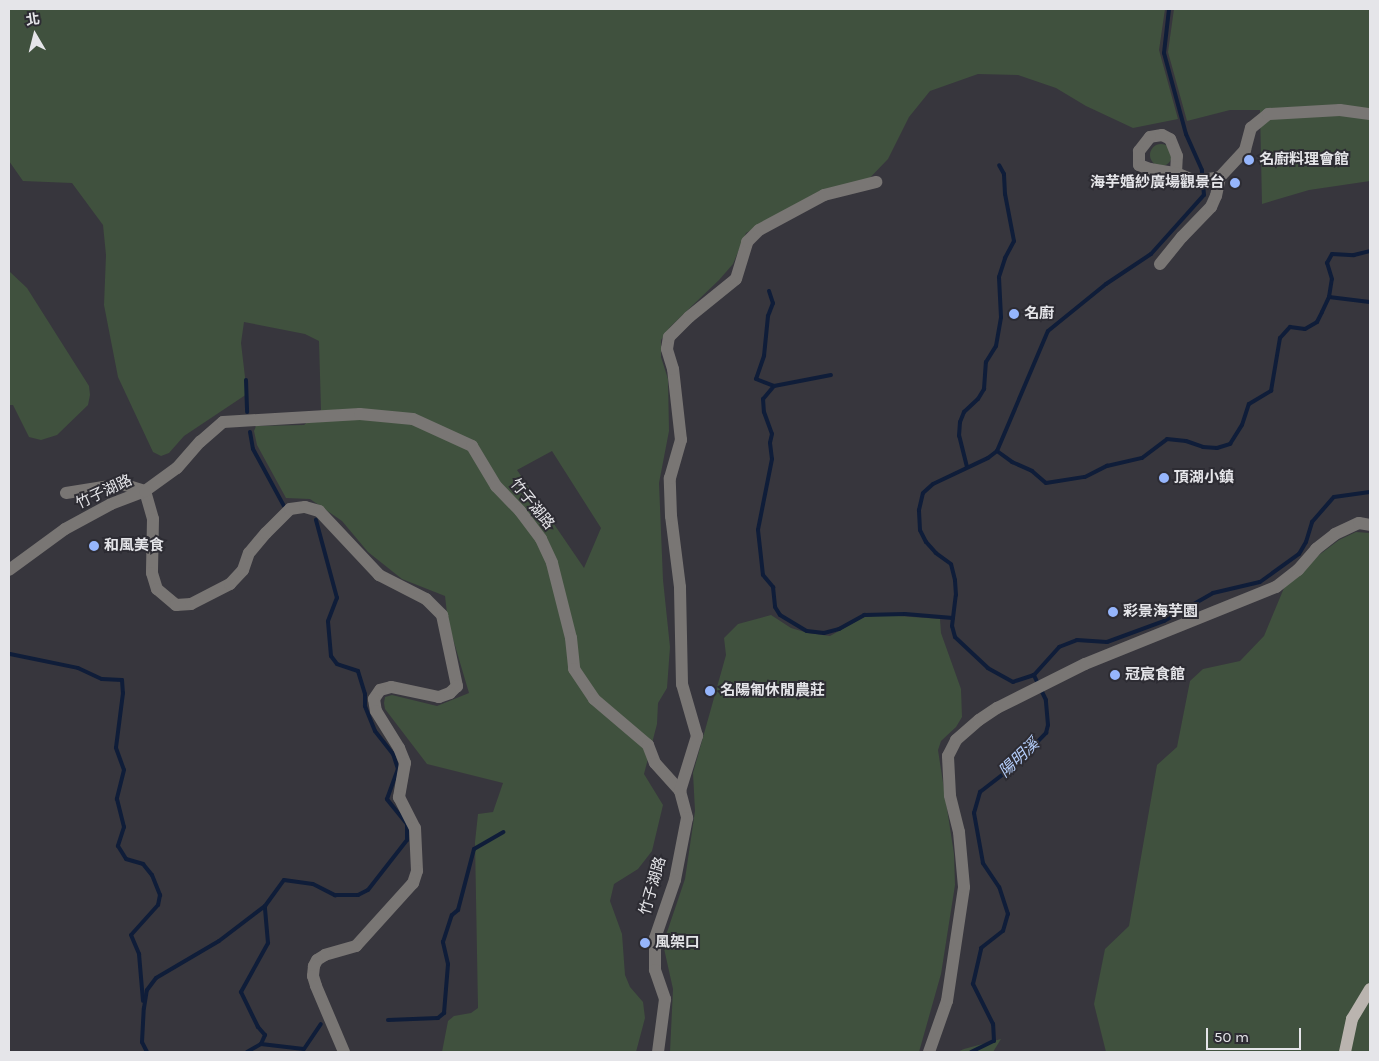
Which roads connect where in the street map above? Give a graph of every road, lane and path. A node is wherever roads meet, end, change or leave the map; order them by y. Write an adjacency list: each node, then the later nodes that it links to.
1 (1370, 114): 3 (street)
2 (1176, 173): 3 (street)
3 (1217, 178): 5 (street)
4 (876, 182): 10 (street)
5 (1160, 264)
6 (145, 491): 7 (street); 9 (street, 竹子湖路); 10 (street, 竹子湖路); 12 (street)
7 (66, 493)
8 (1370, 525): 14 (street)
9 (9, 570)
10 (680, 791): 13 (street, 竹子湖路)
11 (1370, 988): 15 (main road)
12 (344, 1052)
13 (658, 1052)
14 (929, 1052)
15 (1346, 1052)

